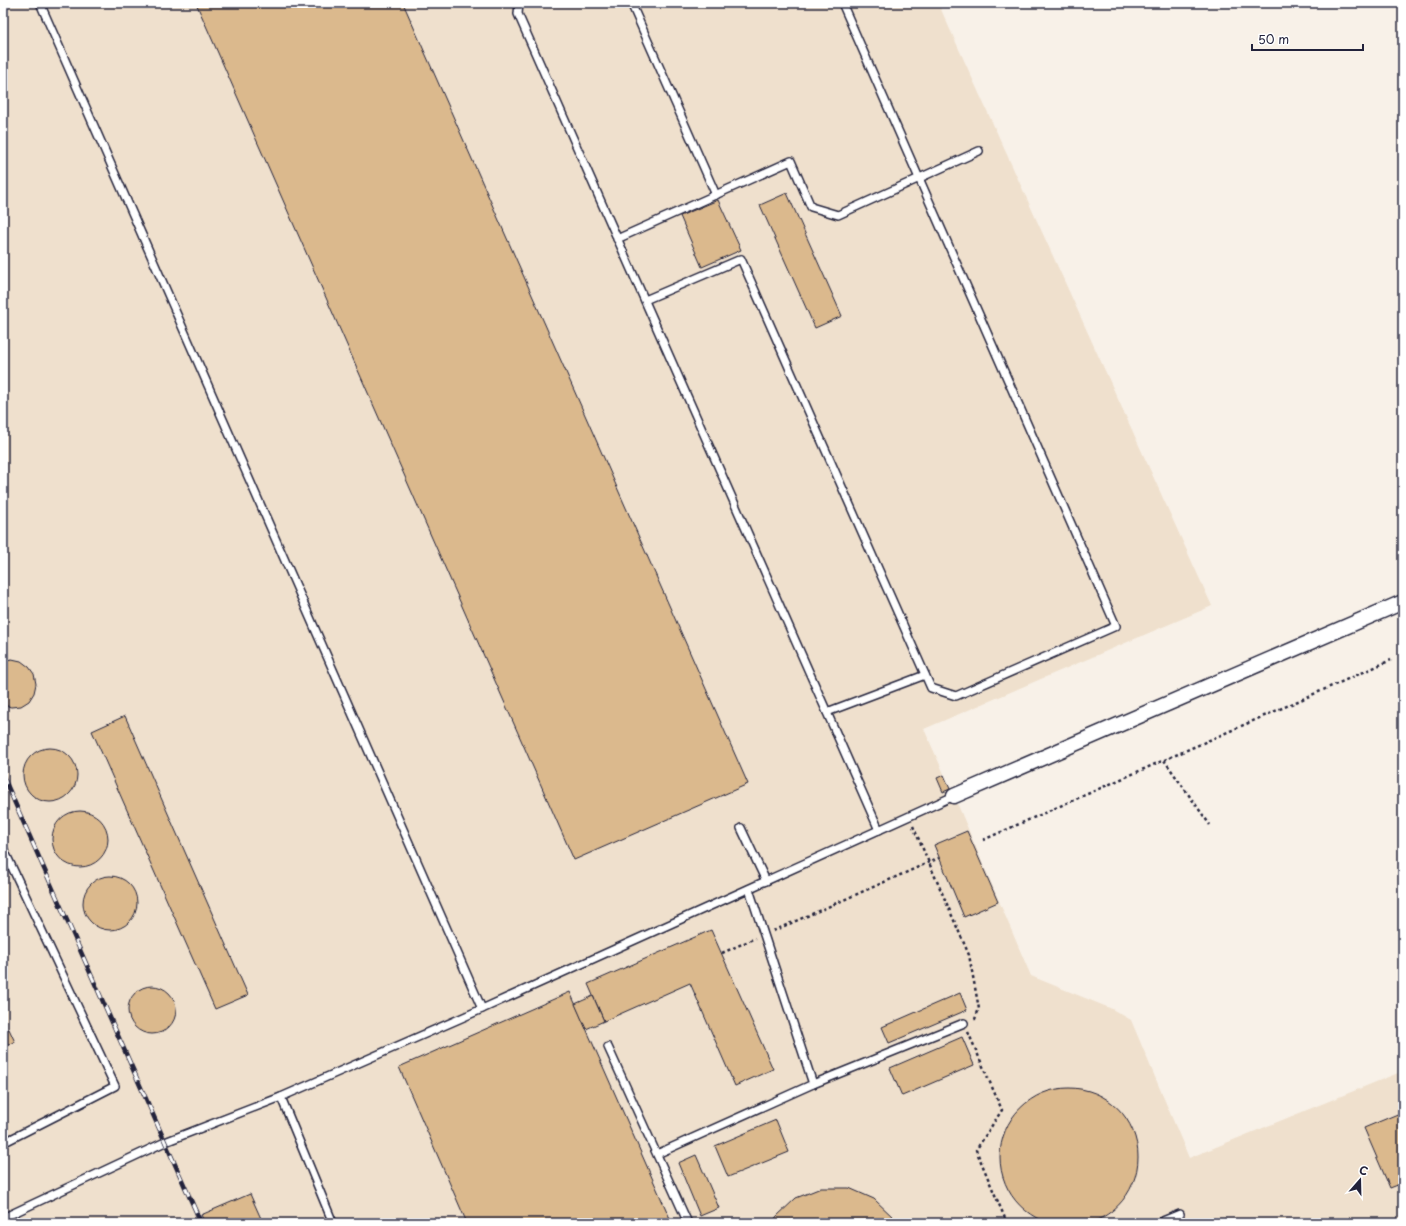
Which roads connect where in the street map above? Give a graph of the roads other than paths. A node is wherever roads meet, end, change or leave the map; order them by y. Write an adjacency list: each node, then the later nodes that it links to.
1 (40, 3): 19 (lane)
2 (519, 3): 8 (lane)
3 (631, 3): 7 (lane)
4 (842, 3): 6 (lane)
5 (979, 151): 6 (lane)
6 (919, 178): 7 (lane); 11 (lane)
7 (716, 195): 8 (lane)
8 (617, 239): 9 (lane)
9 (645, 300): 11 (lane); 12 (lane)
10 (1403, 602): 13 (street)
11 (925, 675): 12 (lane)
12 (827, 712): 15 (lane)
13 (954, 796): 15 (lane)
14 (741, 828): 17 (lane)
15 (879, 830): 17 (lane)
16 (3, 848): 24 (lane)
17 (766, 881): 18 (lane)
18 (749, 889): 19 (lane); 22 (lane)
19 (482, 1009): 23 (lane)
20 (964, 1023): 22 (lane)
21 (608, 1047): 25 (lane)
22 (813, 1084): 25 (lane)
23 (281, 1097): 27 (lane); 28 (lane)
24 (3, 1144)
25 (657, 1154): 29 (lane)
26 (1180, 1214): 30 (lane)
27 (3, 1218)
28 (333, 1223)
29 (688, 1223)
30 (1158, 1223)

